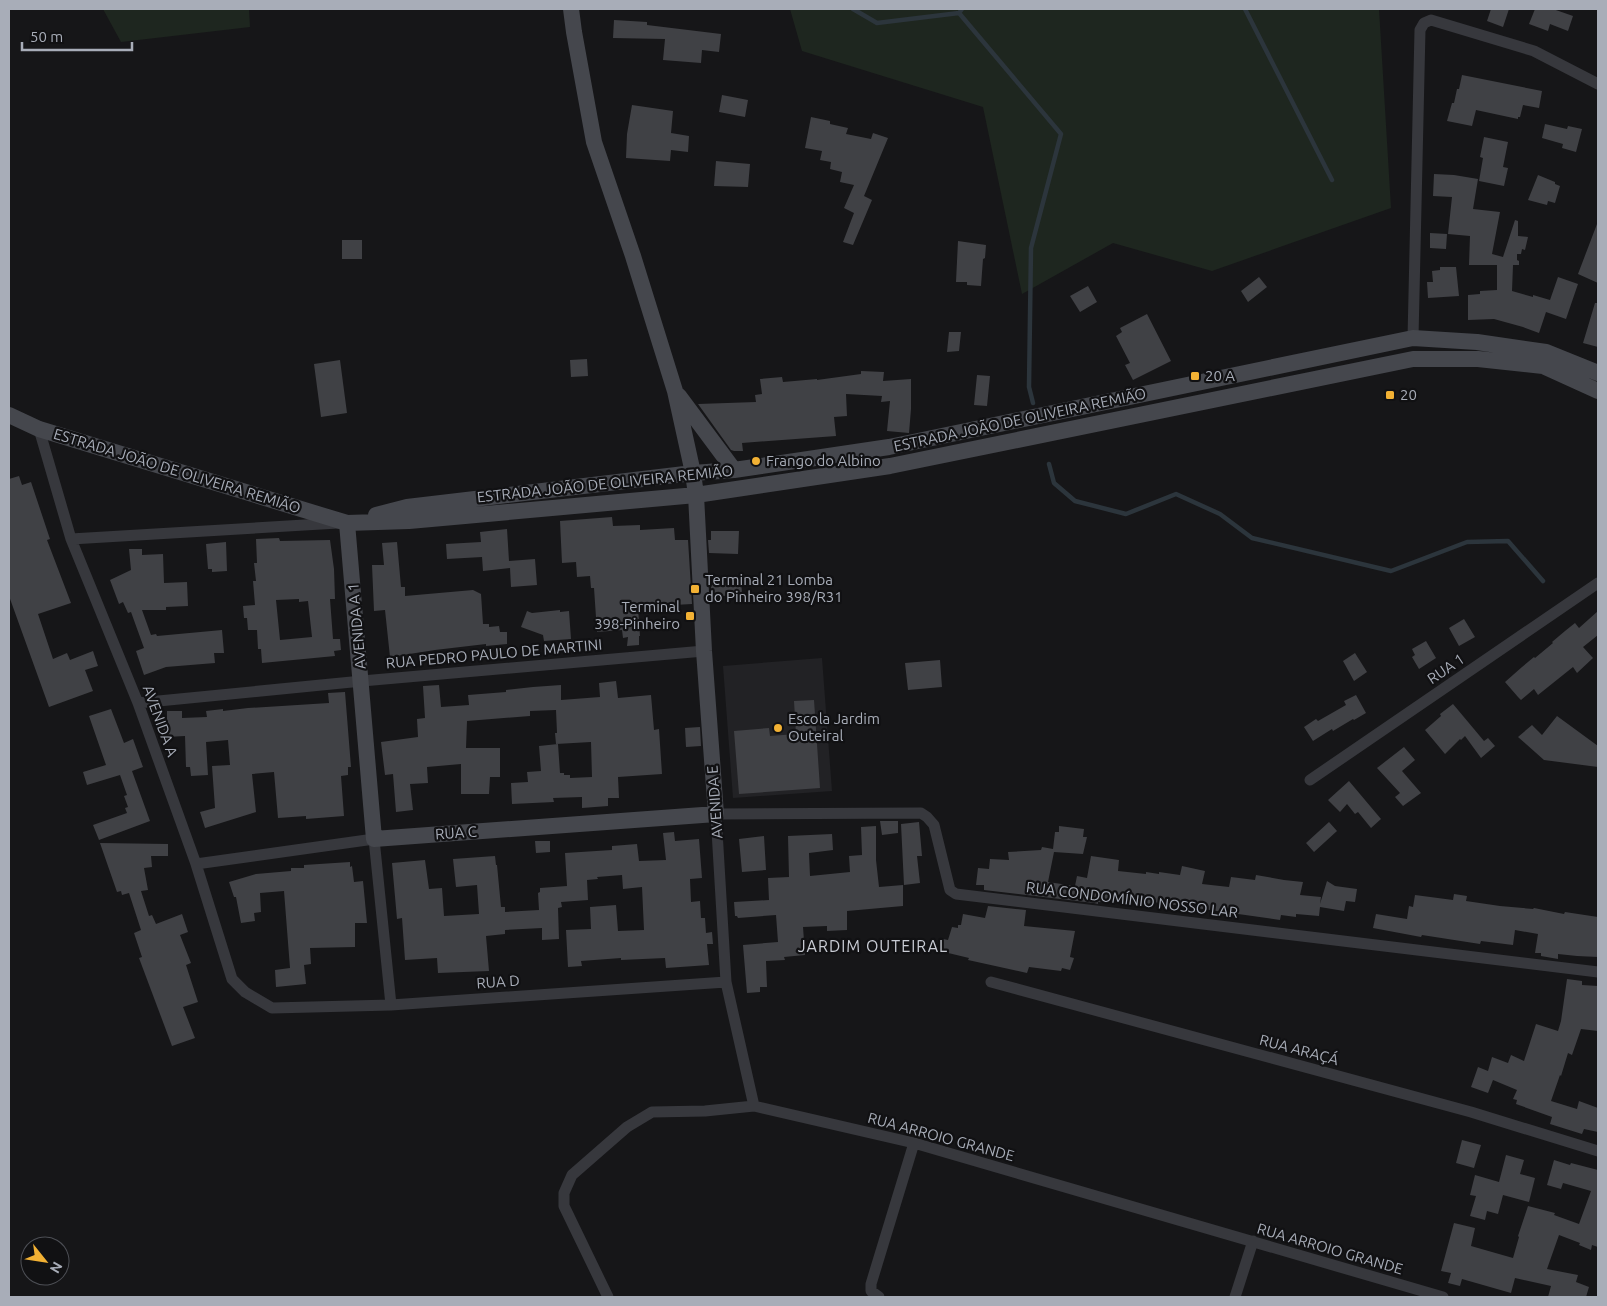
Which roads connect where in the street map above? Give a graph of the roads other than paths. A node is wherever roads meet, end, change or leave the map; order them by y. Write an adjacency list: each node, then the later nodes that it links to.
1 (571, 9): 5 (main road)
2 (1598, 84): 3 (street)
3 (1414, 338): 4 (main road, ESTRADA JOÃO DE OLIVEIRA REMIÃO); 9 (main road, ESTRADA JOÃO DE OLIVEIRA REMIÃO)
4 (1598, 372)
5 (675, 391): 9 (main road); 10 (main road, AVENIDA E)
6 (1598, 391): 11 (main road, ESTRADA JOÃO DE OLIVEIRA REMIÃO)
7 (9, 415): 8 (main road, ESTRADA JOÃO DE OLIVEIRA REMIÃO)
8 (38, 429): 12 (main road, ESTRADA JOÃO DE OLIVEIRA REMIÃO); 13 (street, AVENIDA A)
9 (734, 470): 10 (main road, ESTRADA JOÃO DE OLIVEIRA REMIÃO); 11 (main road)
10 (693, 473): 11 (main road, AVENIDA E); 12 (main road, ESTRADA JOÃO DE OLIVEIRA REMIÃO)
11 (696, 495): 12 (main road, ESTRADA JOÃO DE OLIVEIRA REMIÃO); 15 (main road, AVENIDA E)
12 (347, 523): 13 (street); 16 (main road, AVENIDA A 1)
13 (71, 538): 17 (street, AVENIDA A)
14 (1598, 583): 18 (street, RUA 1)
15 (704, 651): 16 (street, RUA PEDRO PAULO DE MARTINI); 19 (main road, AVENIDA E)
16 (362, 681): 17 (street, RUA PEDRO PAULO DE MARTINI); 20 (main road, AVENIDA A 1)
17 (138, 703): 21 (street, AVENIDA A)
18 (1310, 780)
19 (716, 814): 20 (main road, RUA C); 22 (street, RUA CONDOMÍNIO NOSSO LAR); 23 (street, AVENIDA E)
20 (374, 839): 21 (street, RUA C); 25 (street, AVENIDA A 1)
21 (196, 864): 26 (street, AVENIDA A)
22 (1598, 972)
23 (726, 982): 25 (street, RUA D); 27 (street, AVENIDA E)
24 (991, 982): 29 (street, RUA ARAÇÁ)
25 (391, 1005): 26 (street, RUA D)
26 (272, 1008)
27 (754, 1106): 28 (street, RUA ARROIO GRANDE); 32 (street, RUA ARROIO GRANDE)
28 (914, 1143): 30 (street, RUA ARROIO GRANDE); 31 (street)
29 (1598, 1151)
30 (1253, 1242): 33 (street); 34 (street, RUA ARROIO GRANDE)
31 (875, 1294)
32 (608, 1297)
33 (1235, 1297)
34 (1443, 1297)

